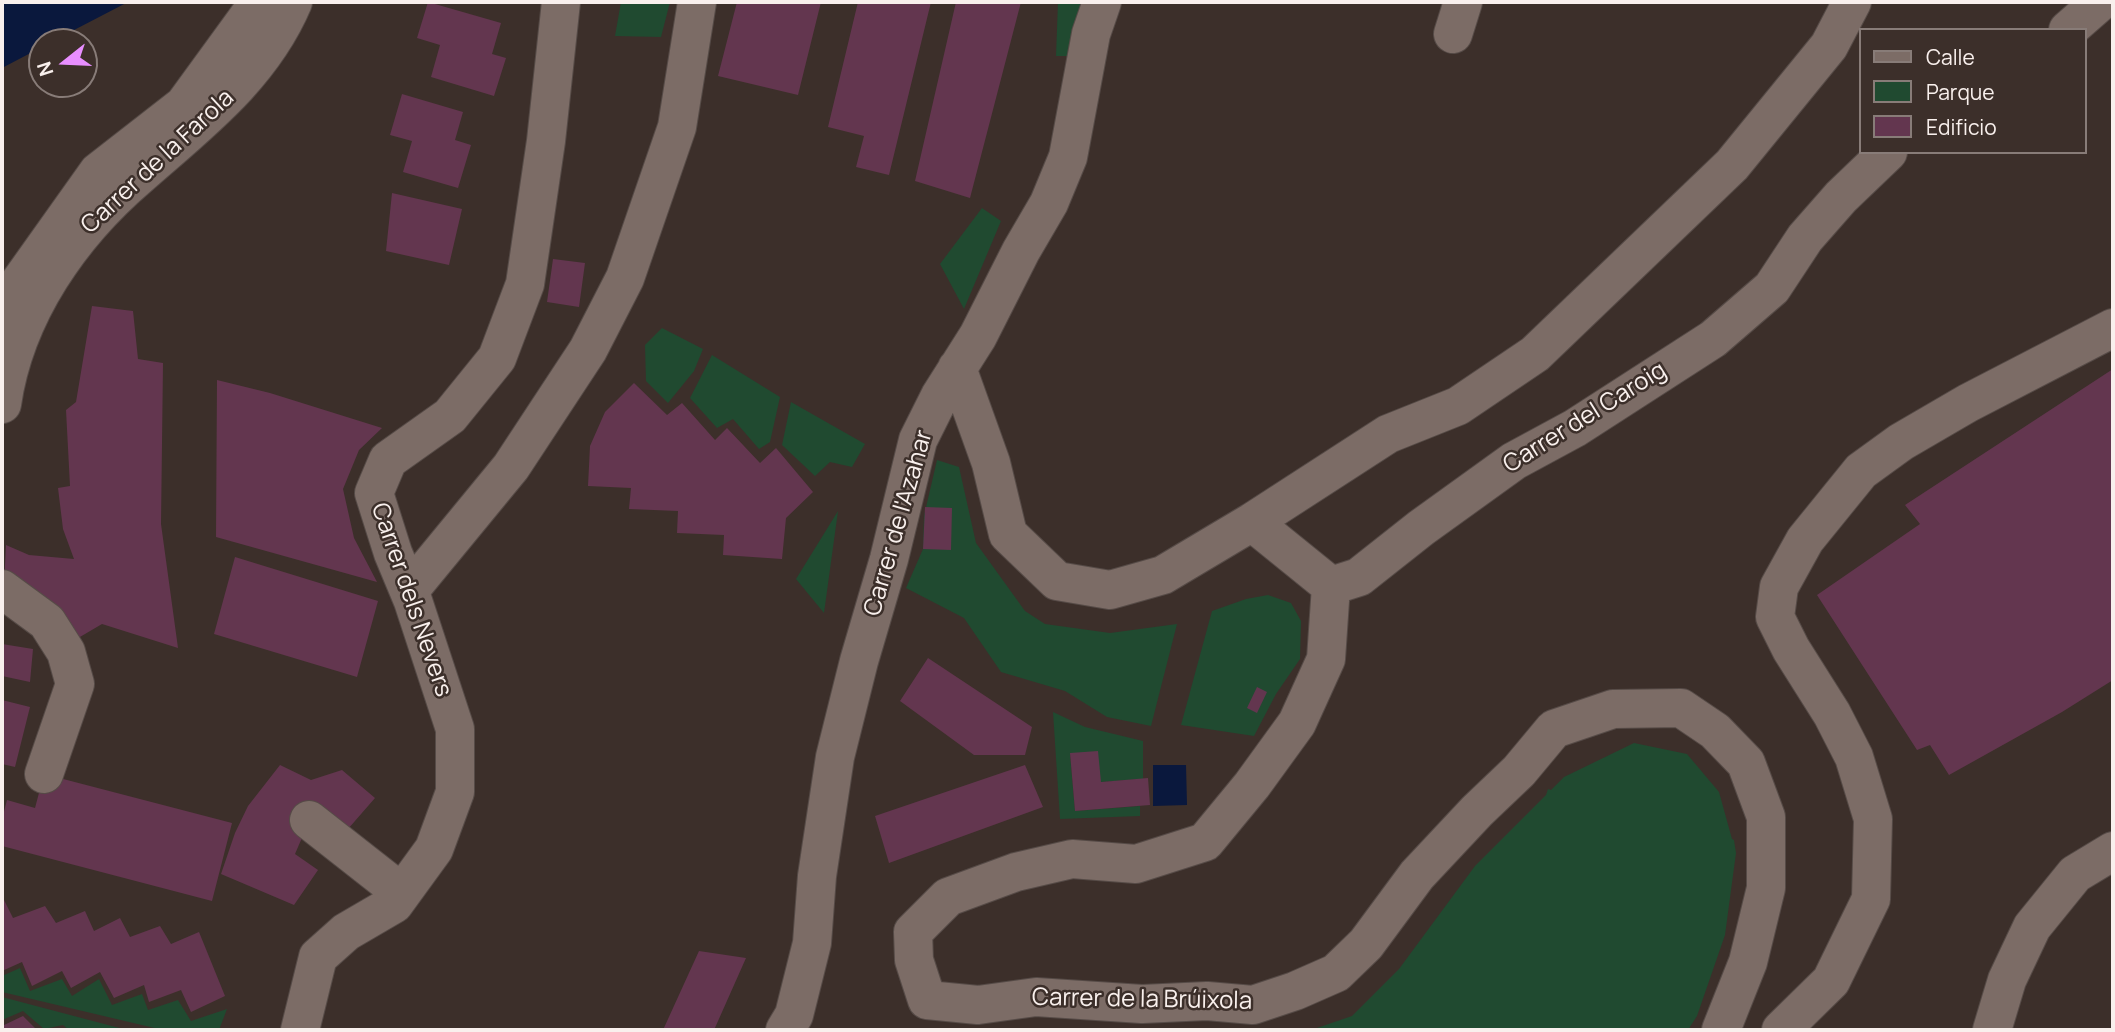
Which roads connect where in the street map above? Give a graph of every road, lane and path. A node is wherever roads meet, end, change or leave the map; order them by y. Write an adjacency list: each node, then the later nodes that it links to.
1 (259, 2): 10 (street)
2 (293, 2): 13 (street, Carrer de la Farola)
3 (561, 2): 17 (street, Carrer dels Nevers)
4 (697, 2): 17 (street)
5 (1102, 2): 12 (street, Carrer de l'Azahar)
6 (1852, 2): 14 (street)
7 (2100, 2): 8 (street)
8 (2070, 28)
9 (1886, 154): 15 (street, Carrer del Caroig)
10 (2, 307)
11 (2113, 328): 25 (street)
12 (957, 368): 14 (street); 23 (street, Carrer de l'Azahar)
13 (2, 404)
14 (1252, 522): 15 (street)
15 (1331, 586): 24 (street, Carrer de la Brúixola)
16 (2, 589): 18 (street)
17 (409, 591): 21 (street, Carrer dels Nevers)
18 (44, 774)
19 (309, 820): 21 (street)
20 (2113, 851): 26 (street)
21 (402, 893): 22 (street, Carrer dels Nevers)
22 (300, 1030)
23 (785, 1030)
24 (1721, 1030)
25 (1781, 1030)
26 (1992, 1030)

